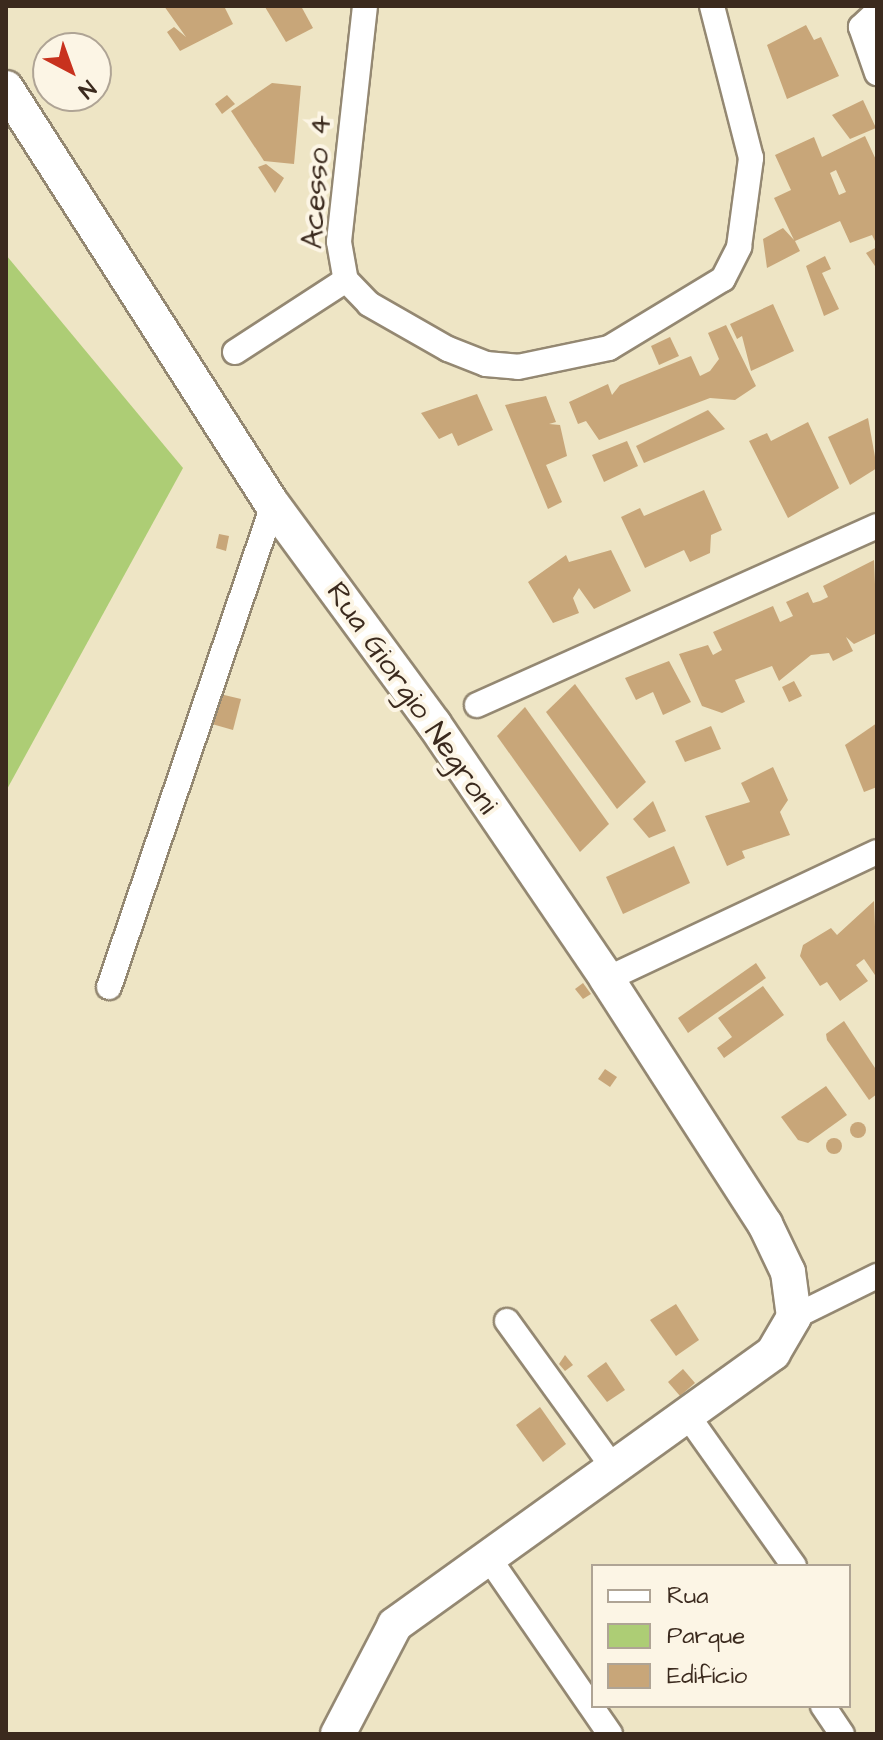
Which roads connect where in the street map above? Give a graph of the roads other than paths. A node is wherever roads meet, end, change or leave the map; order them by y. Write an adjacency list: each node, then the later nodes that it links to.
1 (365, 6): 6 (street, Acesso 4)
2 (712, 6): 6 (street, Acesso 4)
3 (877, 12): 4 (street)
4 (877, 73)
5 (6, 88): 8 (street, Rua Giorgio Negroni)
6 (346, 280): 7 (street)
7 (235, 352)
8 (273, 505): 12 (street, Rua Giorgio Negroni); 13 (street)
9 (877, 526): 10 (street)
10 (477, 705)
11 (877, 852): 12 (street)
12 (607, 979): 15 (street, Rua Giorgio Negroni)
13 (109, 987)
14 (877, 1276): 15 (street)
15 (794, 1317): 17 (street)
16 (507, 1321): 18 (street)
17 (690, 1419): 18 (street); 20 (street)
18 (615, 1470): 19 (street)
19 (488, 1557): 21 (street); 24 (street)
20 (793, 1564)
21 (591, 1706)
22 (592, 1708): 25 (street)
23 (824, 1708): 26 (street)
24 (338, 1734)
25 (610, 1734)
26 (842, 1734)

